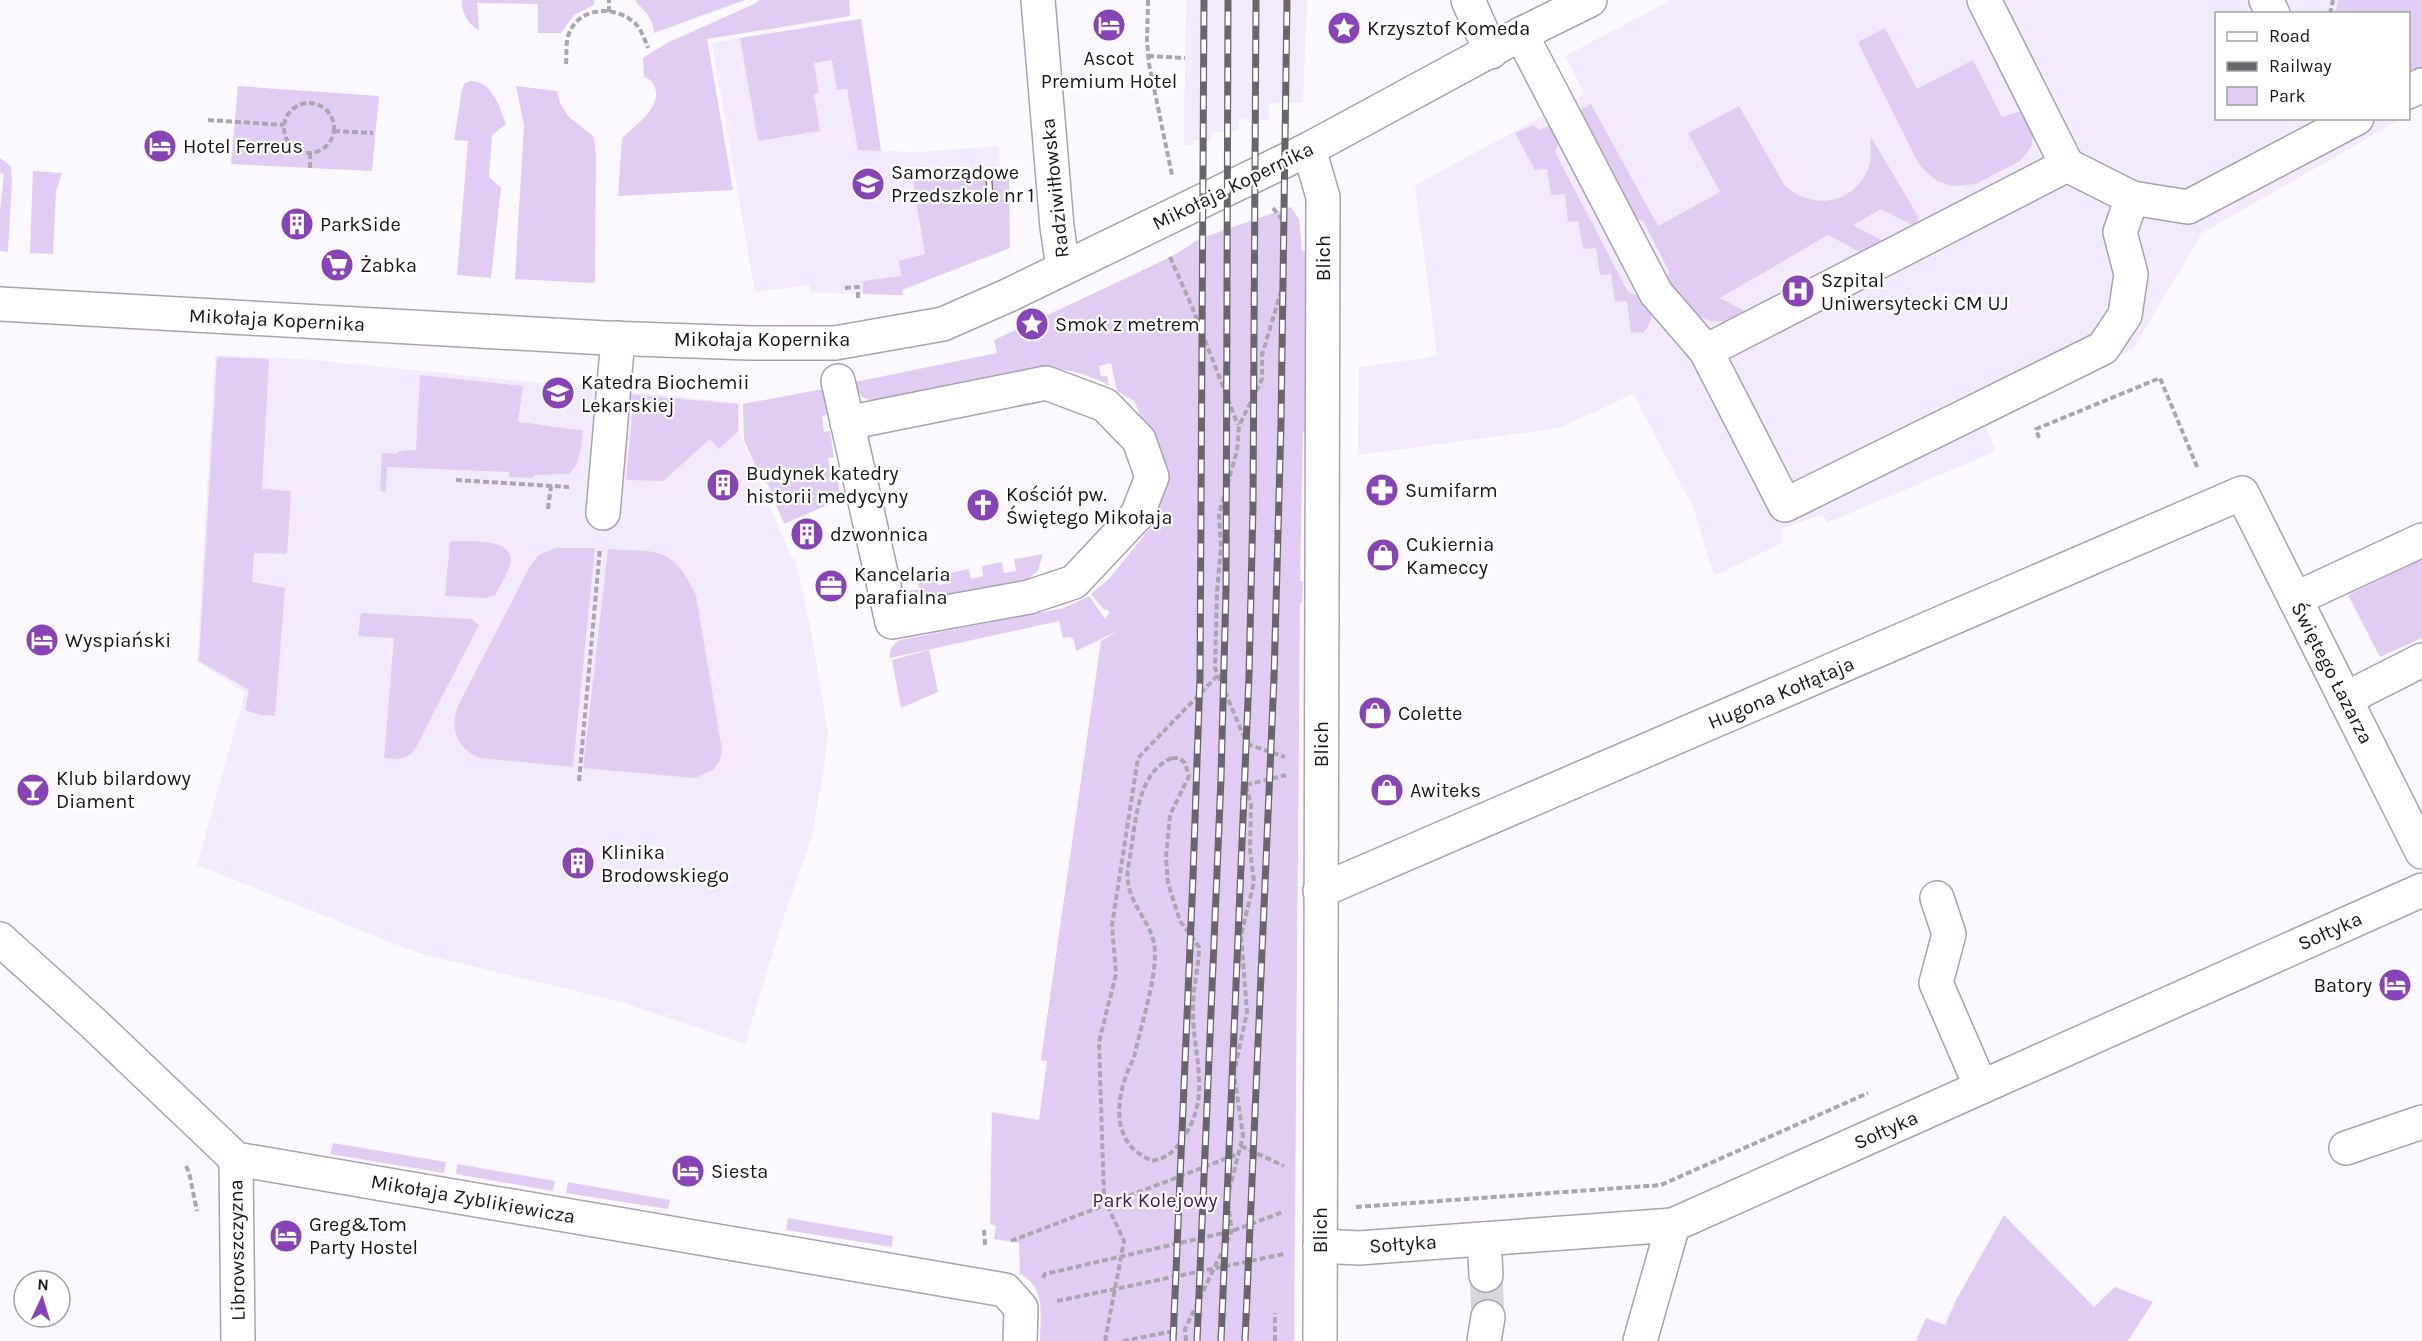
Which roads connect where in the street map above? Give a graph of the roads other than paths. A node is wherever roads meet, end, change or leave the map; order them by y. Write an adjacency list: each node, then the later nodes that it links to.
1 (1038, 0): 11 (street, Radziwiłłowska)
2 (1468, 0): 6 (street)
3 (1590, 0): 5 (street, Mikołaja Kopernika)
4 (1984, 0): 9 (street)
5 (1521, 34): 6 (street, Mikołaja Kopernika); 14 (street)
6 (1491, 52): 8 (street, Mikołaja Kopernika)
7 (2338, 123): 10 (street)
8 (1309, 149): 11 (street, Mikołaja Kopernika); 25 (street, Blich)
9 (2067, 165): 10 (street); 14 (street)
10 (2133, 198): 14 (street)
11 (1063, 268): 13 (street, Mikołaja Kopernika)
12 (0, 304): 13 (street, Mikołaja Kopernika)
13 (618, 338): 18 (street)
14 (1706, 351)
15 (838, 381): 16 (street)
16 (847, 423): 16 (street)
17 (2242, 493): 20 (street, Świętego Łazarza); 25 (street, Hugona Kołłątaja)
18 (603, 513)
19 (2422, 540): 20 (street)
20 (2295, 599): 22 (street, Świętego Łazarza)
21 (2422, 660): 22 (street)
22 (2345, 699): 23 (street, Świętego Łazarza)
23 (2422, 852)
24 (2422, 890): 28 (street, Sołtyka)
25 (1320, 891): 34 (street, Blich)
26 (1937, 898): 28 (street)
27 (0, 939): 31 (street)
28 (1981, 1087): 32 (street, Sołtyka)
29 (2422, 1122): 30 (street)
30 (2346, 1148)
31 (236, 1159): 36 (street, Librowszczyzna); 37 (street, Mikołaja Zyblikiewicza)
32 (1673, 1225): 33 (street, Sołtyka); 39 (street)
33 (1484, 1239): 34 (street, Sołtyka); 35 (street)
34 (1320, 1246): 38 (street, Blich)
35 (1486, 1275)
36 (238, 1341)
37 (1020, 1341)
38 (1320, 1341)
39 (1640, 1341)

